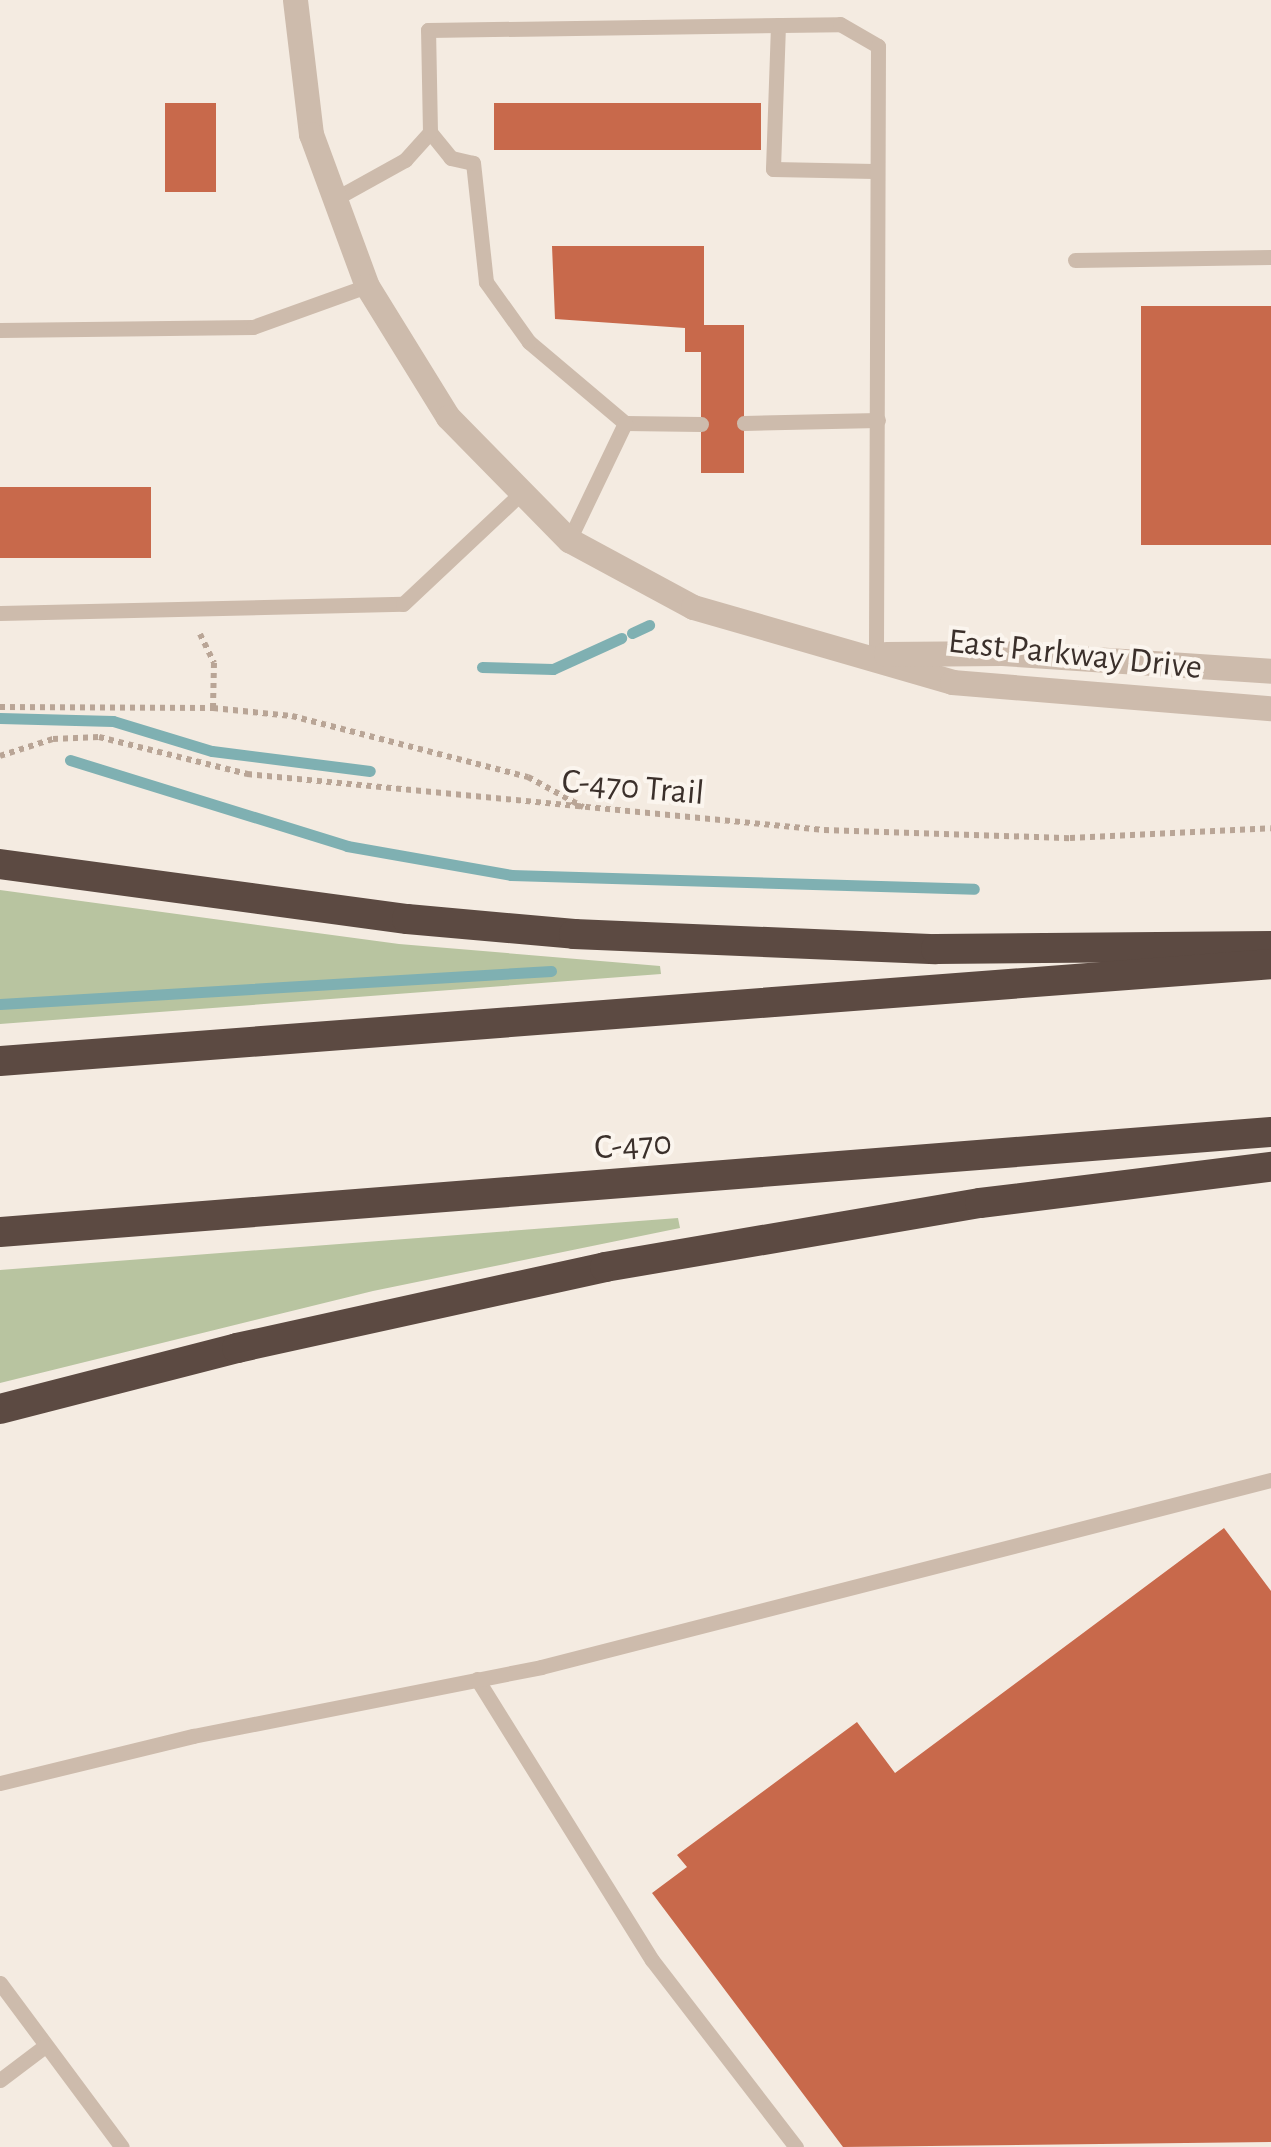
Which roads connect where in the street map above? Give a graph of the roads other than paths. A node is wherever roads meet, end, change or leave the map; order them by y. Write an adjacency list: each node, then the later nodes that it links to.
1 (295, 0): 5 (street, East Parkway Drive)
2 (778, 25): 3 (lane); 4 (lane); 4 (lane)
3 (430, 132): 5 (lane); 11 (lane)
4 (874, 170): 10 (lane)
5 (331, 201): 8 (street, East Parkway Drive)
6 (1271, 257): 7 (lane)
7 (1075, 260)
8 (367, 286): 9 (lane); 14 (street, East Parkway Drive)
9 (0, 330)
10 (878, 420): 12 (lane); 17 (lane)
11 (625, 423): 13 (lane); 15 (lane)
12 (744, 423)
13 (701, 424)
14 (519, 496): 15 (street, East Parkway Drive); 16 (lane)
15 (568, 540): 17 (street, East Parkway Drive)
16 (0, 613)
17 (876, 655): 18 (street, East Parkway Drive); 19 (street, East Parkway Drive)
18 (1271, 671)
19 (1271, 708)
20 (8, 861): 21 (highway)
21 (1271, 946)
22 (1271, 964): 23 (highway)
23 (0, 1062)
24 (1271, 1132): 26 (highway, C-470)
25 (1271, 1166): 27 (highway)
26 (0, 1232)
27 (0, 1409)
28 (1271, 1480): 29 (lane)
29 (477, 1680): 30 (lane); 35 (lane)
30 (0, 1783)
31 (0, 1984): 32 (lane)
32 (46, 2046): 33 (lane); 34 (lane)
33 (0, 2080)
34 (122, 2147)
35 (796, 2147)

